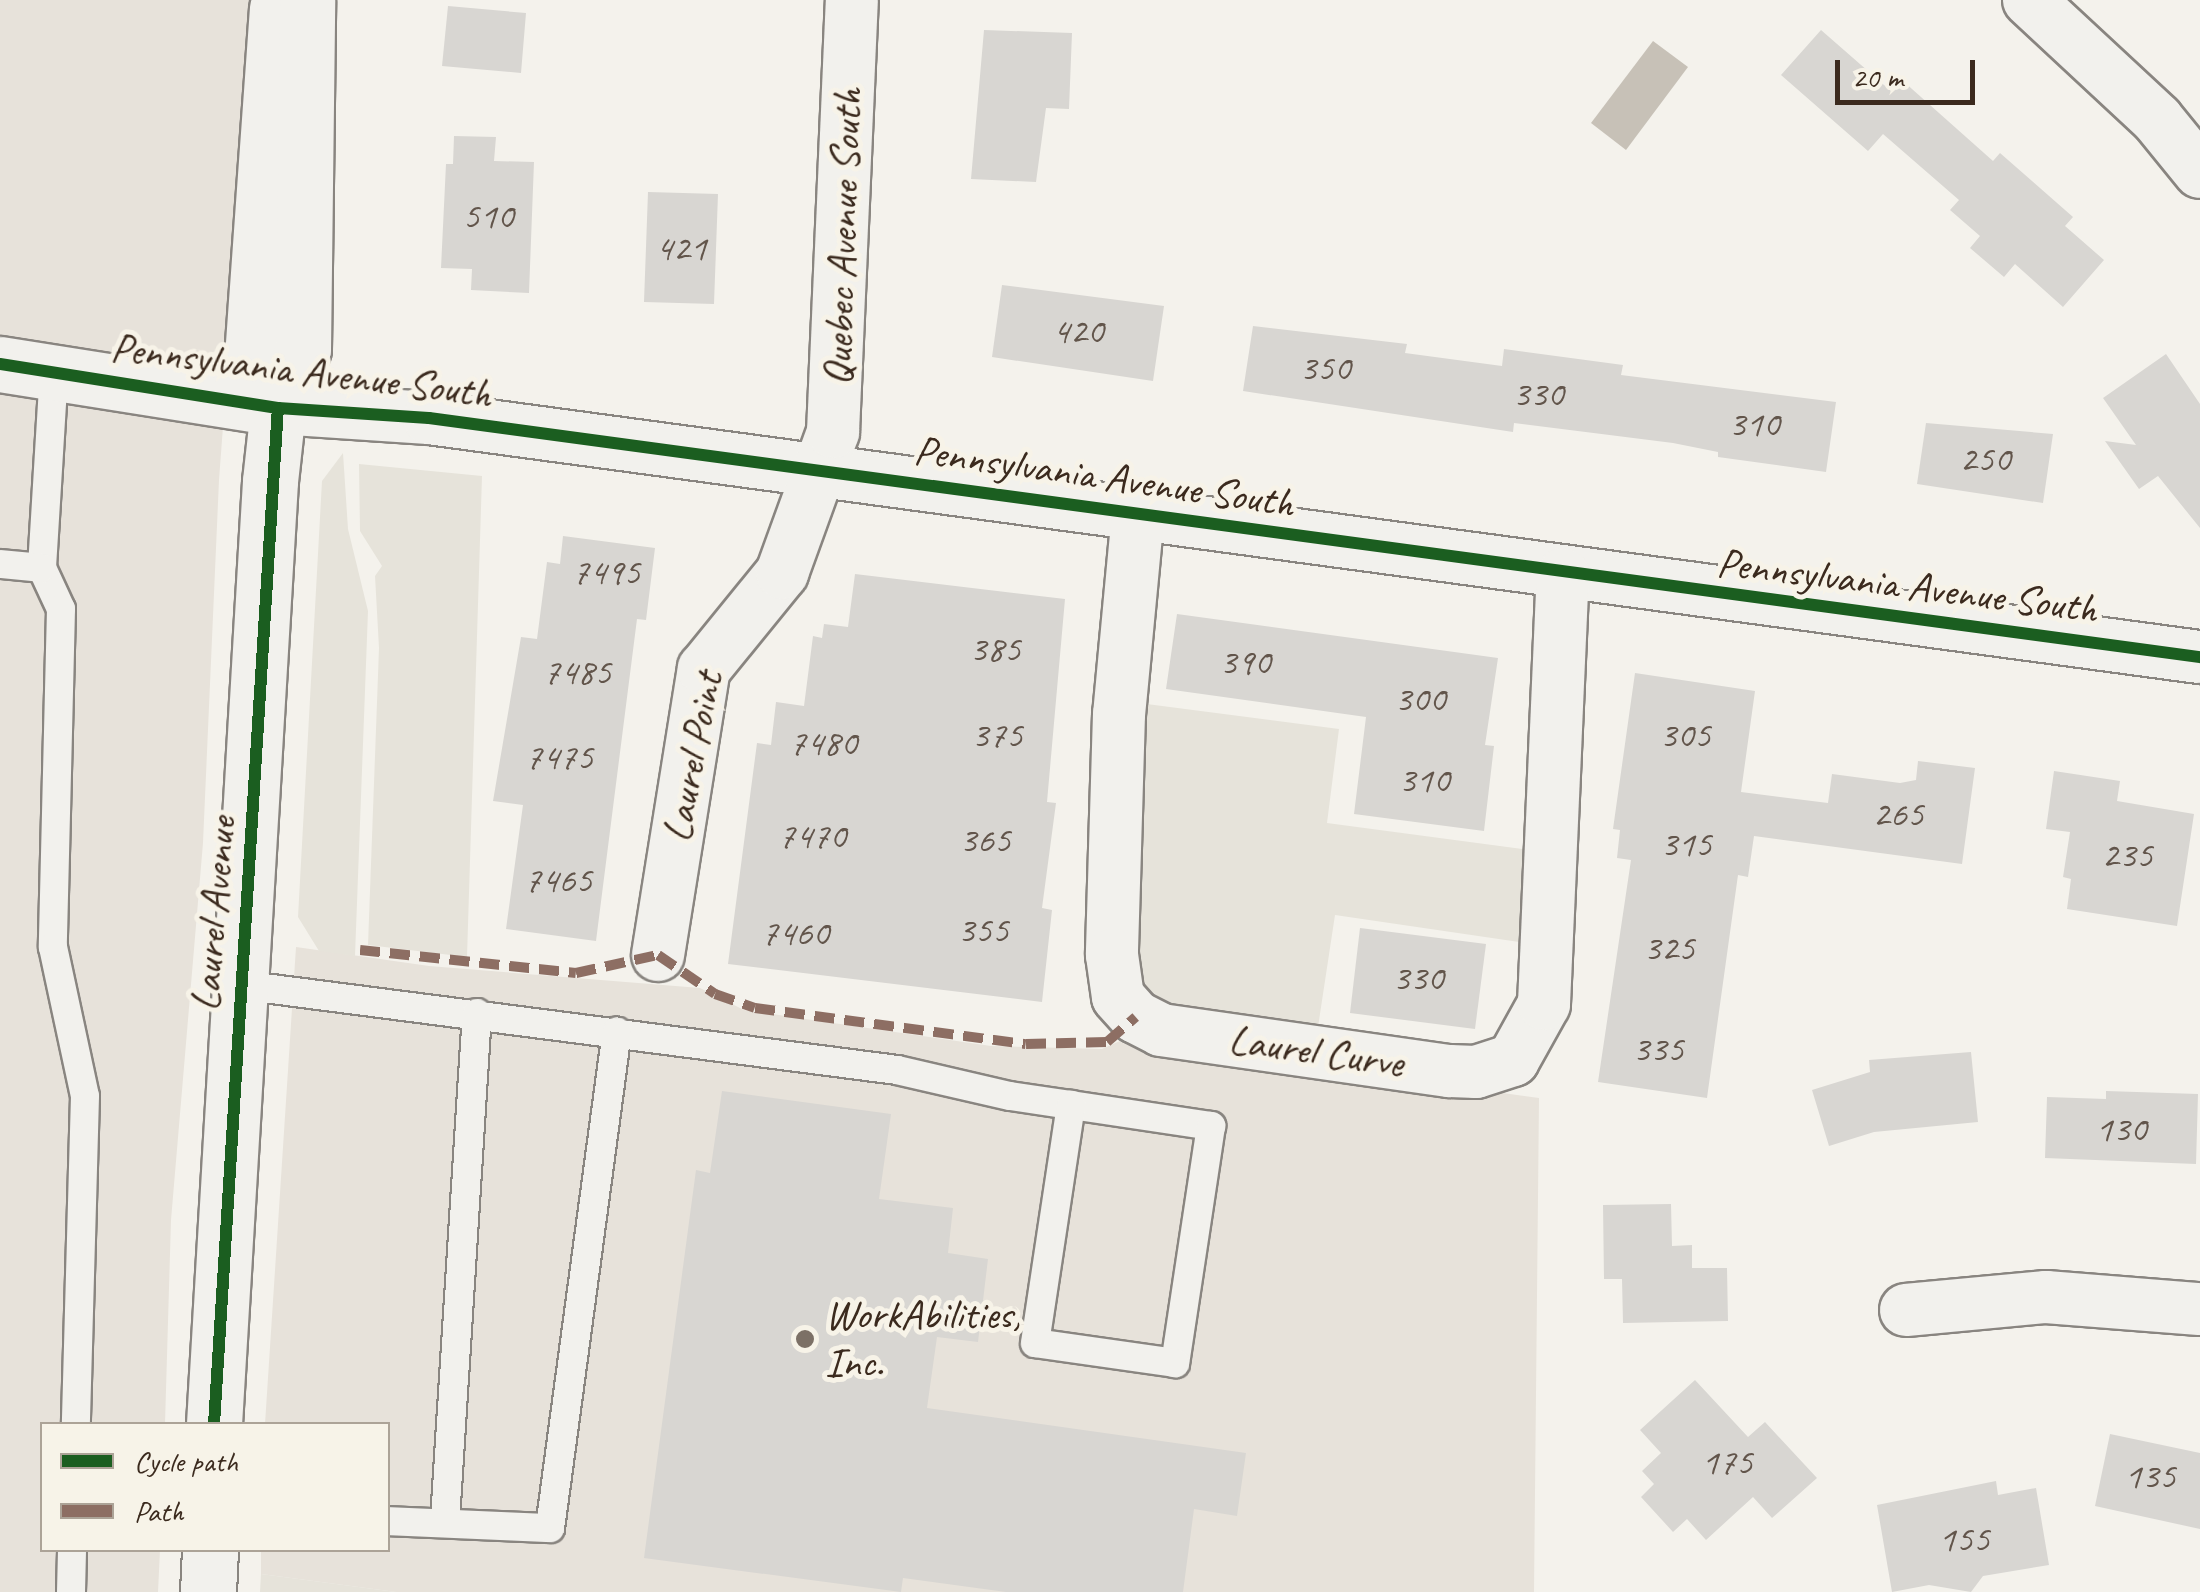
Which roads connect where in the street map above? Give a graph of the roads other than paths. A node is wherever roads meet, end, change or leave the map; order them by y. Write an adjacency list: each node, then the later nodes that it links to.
1 (277, 0): 8 (street, Laurel Avenue)
2 (307, 0): 8 (street, Laurel Avenue)
3 (852, 0): 9 (street, Quebec Avenue South)
4 (2029, 0): 5 (street)
5 (2200, 172)
6 (0, 364): 7 (street, Pennsylvania Avenue South)
7 (54, 371): 8 (street, Pennsylvania Avenue South); 12 (lane)
8 (278, 408): 9 (street, Pennsylvania Avenue South); 16 (street, Laurel Avenue)
9 (815, 470): 10 (street, Pennsylvania Avenue South); 15 (street, Laurel Point)
10 (1138, 514): 13 (street, Pennsylvania Avenue South); 13 (street, Laurel Curve)
11 (0, 564): 12 (lane)
12 (42, 568): 22 (lane)
13 (1564, 574): 14 (street, Pennsylvania Avenue South)
14 (2200, 657)
15 (658, 954)
16 (241, 984): 17 (lane); 23 (street, Laurel Avenue)
17 (477, 1014): 18 (lane); 24 (lane)
18 (617, 1031): 19 (lane); 24 (lane)
19 (1071, 1105): 19 (lane)
20 (2200, 1309): 21 (street)
21 (1906, 1310)
22 (76, 1422)
23 (214, 1422)
24 (445, 1520): 25 (lane)
25 (390, 1521)
26 (72, 1552): 28 (lane)
27 (210, 1552): 29 (street)
28 (71, 1592)
29 (208, 1592)

